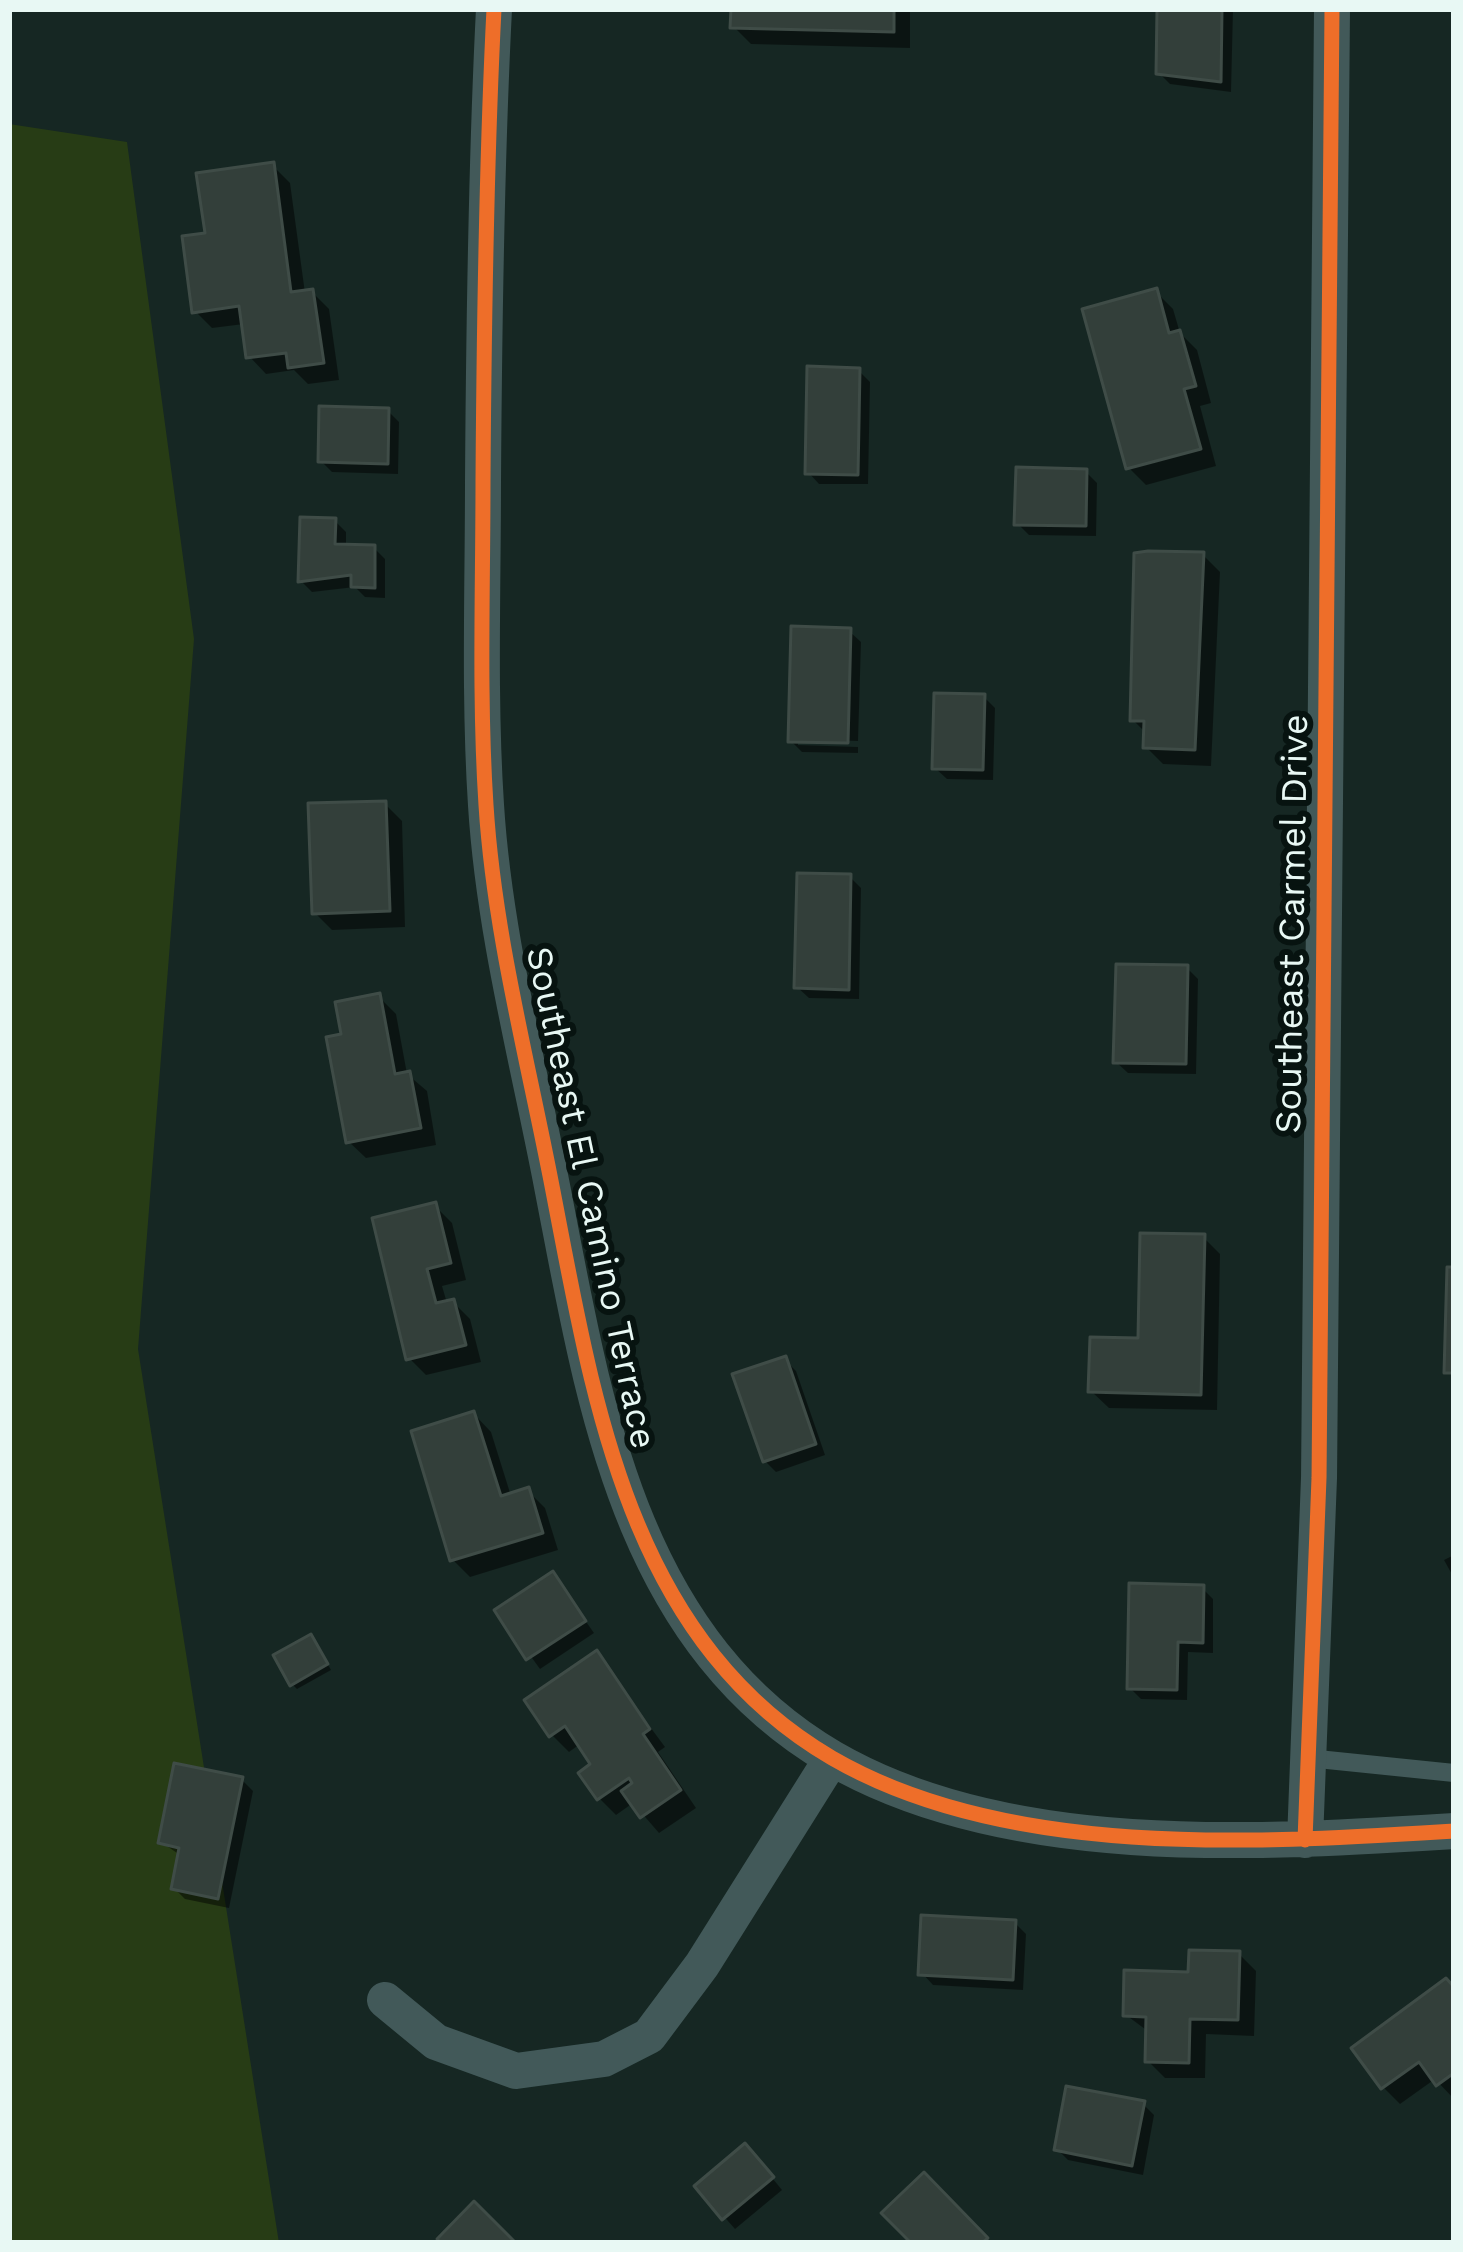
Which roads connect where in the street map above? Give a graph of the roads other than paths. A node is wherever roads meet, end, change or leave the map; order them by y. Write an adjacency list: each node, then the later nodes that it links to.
1 (494, 9): 3 (street, Southeast El Camino Terrace)
2 (1332, 9): 4 (street, Southeast Carmel Drive)
3 (832, 1757): 7 (street, Southeast El Camino Terrace); 8 (street)
4 (1308, 1758): 5 (lane); 7 (street, Southeast Carmel Drive)
5 (1454, 1773)
6 (1454, 1832): 7 (street, Southeast El Camino Terrace)
7 (1305, 1840)
8 (385, 2000)

